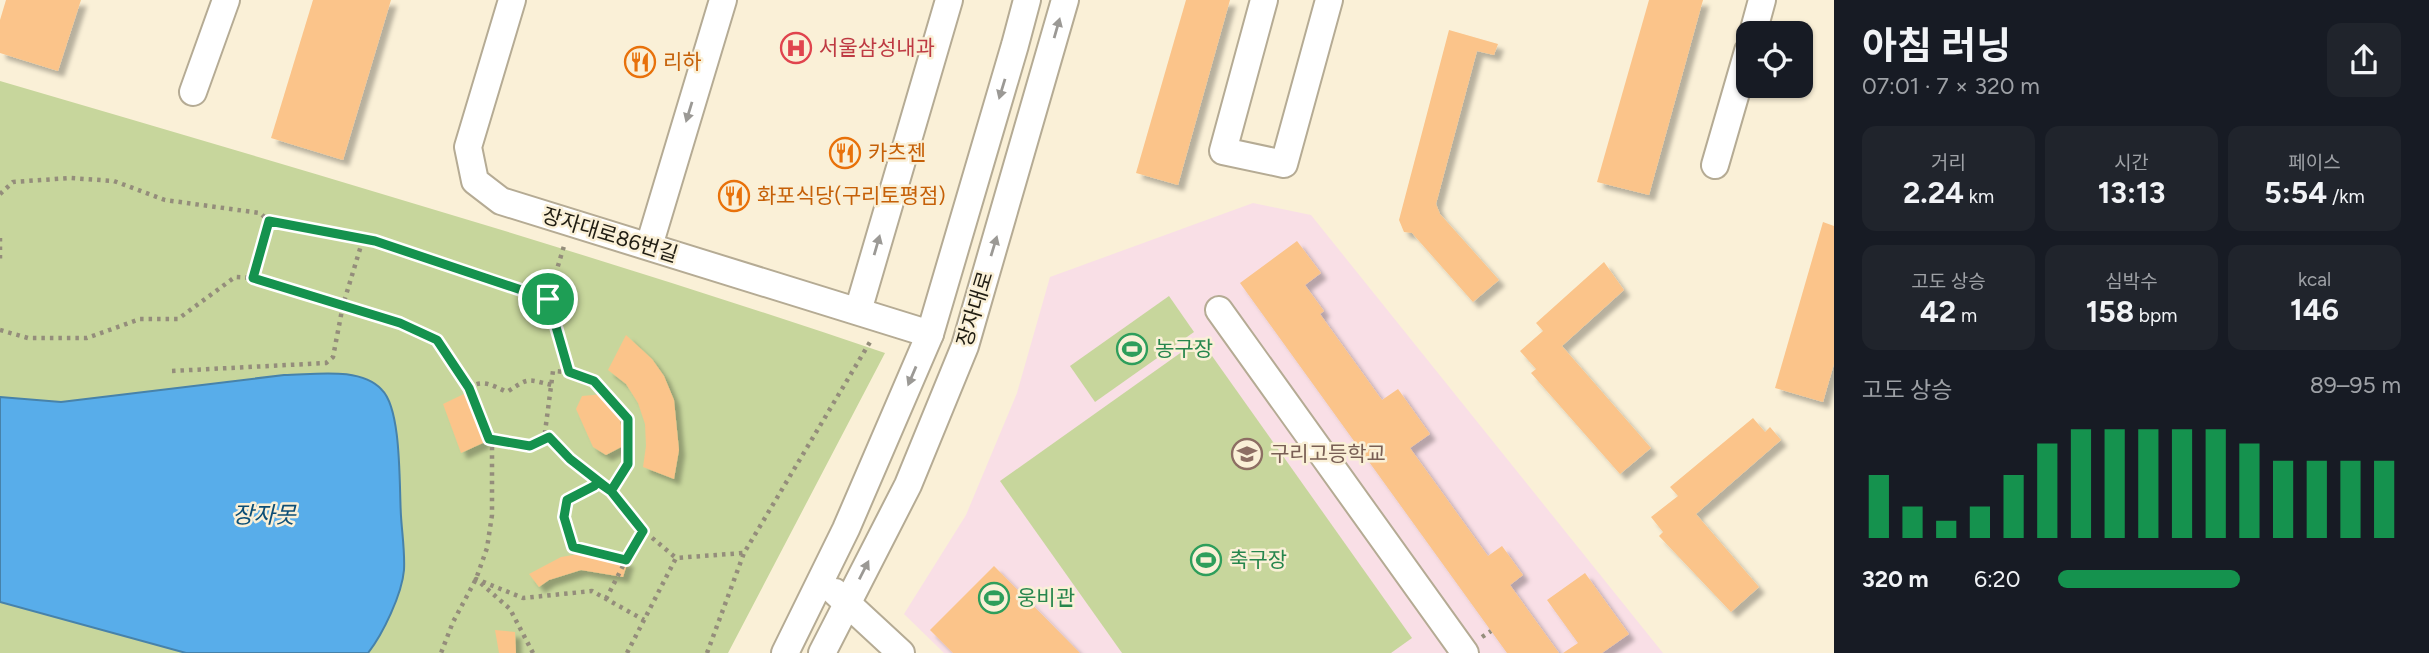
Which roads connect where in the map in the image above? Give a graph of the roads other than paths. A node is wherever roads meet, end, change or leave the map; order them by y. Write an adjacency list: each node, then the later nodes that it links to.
1 (226, 0): 11 (street)
2 (512, 0): 14 (street, 장자대로86번길)
3 (723, 0): 14 (street, one-way to 14)
4 (949, 0): 16 (street, one-way to 4)
5 (1027, 0): 17 (street, 장자대로, one-way to 17)
6 (1065, 0): 19 (street, 장자대로, one-way to 6)
7 (1264, 0): 8 (street)
8 (1329, 0)
9 (1762, 0): 10 (street)
10 (1756, 21)
11 (193, 92)
12 (1736, 92): 13 (street)
13 (1715, 165)
14 (649, 246): 16 (street, 장자대로86번길)
15 (1219, 310): 20 (street)
16 (858, 311): 17 (street, 장자대로86번길)
17 (930, 334): 18 (street, 장자대로, one-way to 18)
18 (822, 579): 19 (street); 21 (street, 장자대로)
19 (847, 603): 22 (street, 장자대로); 23 (street)
20 (1466, 649)
21 (785, 653)
22 (822, 653)
23 (901, 653)

